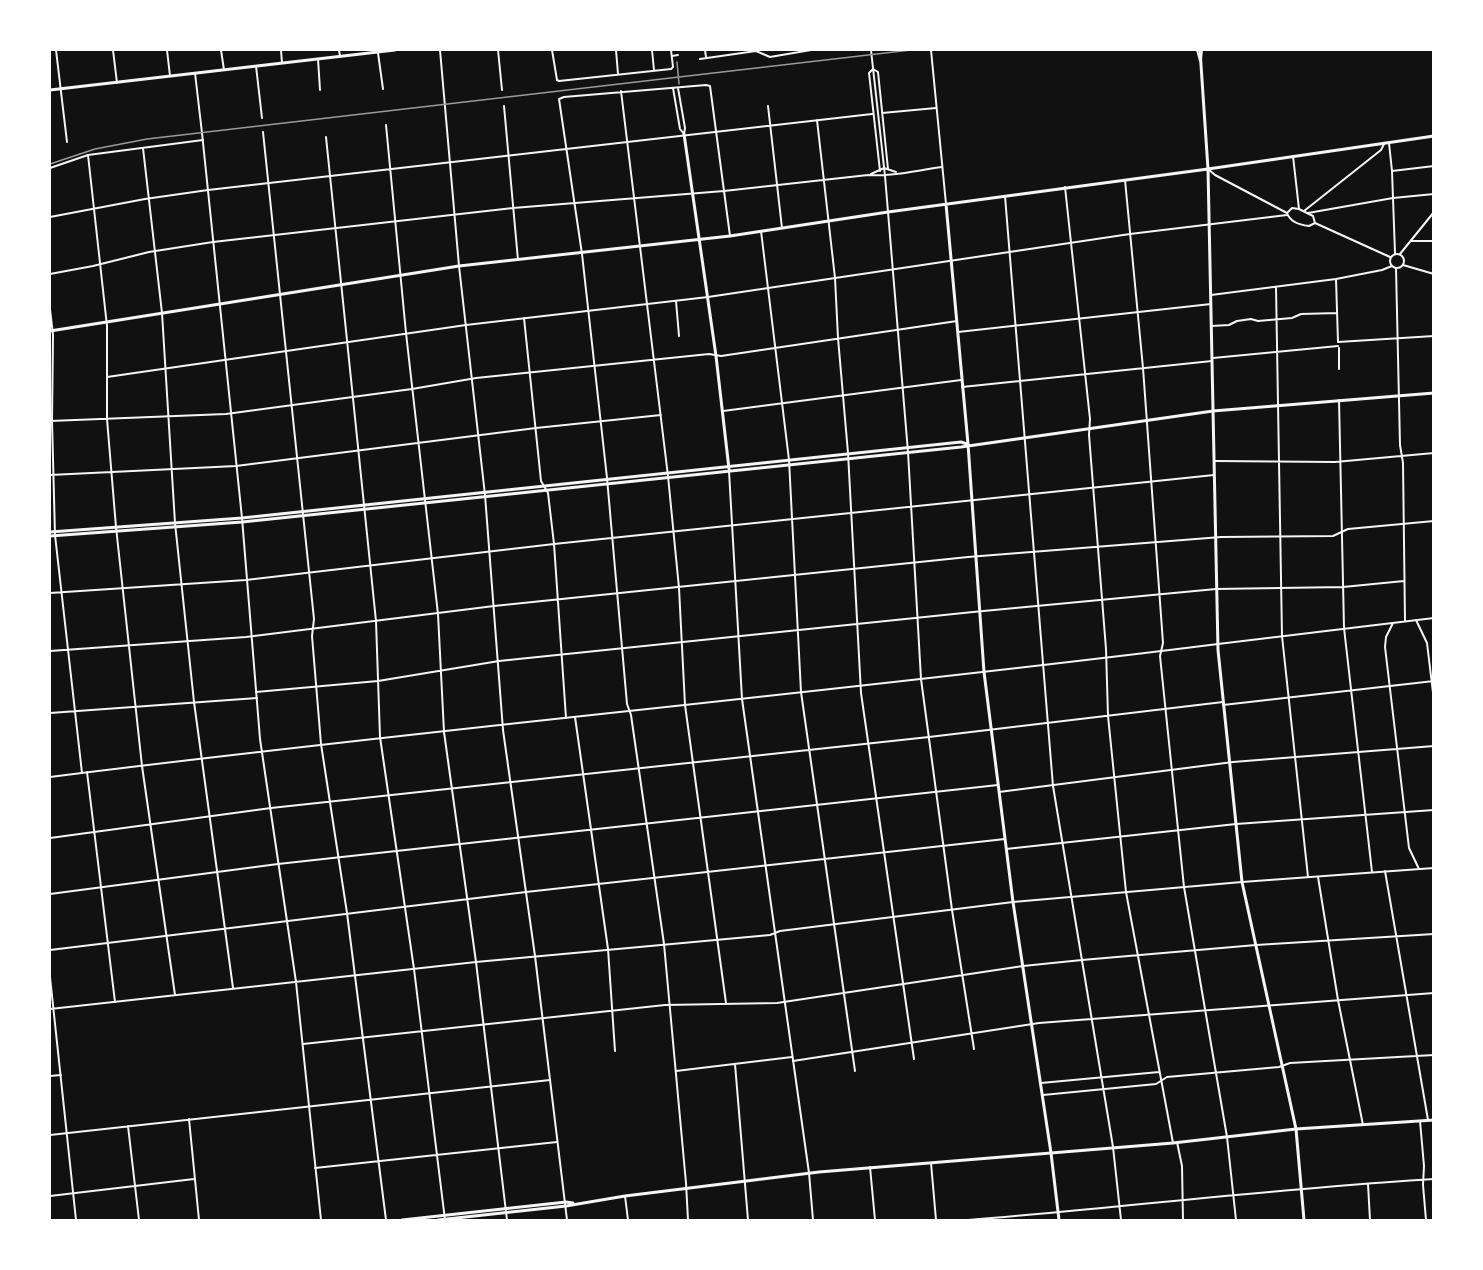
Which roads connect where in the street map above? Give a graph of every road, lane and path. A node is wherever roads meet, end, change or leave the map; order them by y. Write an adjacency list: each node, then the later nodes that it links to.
1 (56, 50): 40 (street)
2 (113, 50): 37 (street)
3 (167, 50): 36 (street)
4 (221, 50): 32 (street)
5 (281, 50): 29 (street)
6 (339, 50): 23 (street)
7 (395, 50): 20 (main road)
8 (440, 50): 69 (street)
9 (498, 50): 44 (street)
10 (552, 50): 35 (street)
11 (616, 50): 35 (street)
12 (652, 50): 33 (street)
13 (671, 50): 24 (street)
14 (705, 50): 21 (street); 25 (street)
15 (760, 50): 16 (street); 25 (street)
16 (810, 50)
17 (871, 50): 73 (street)
18 (931, 50): 48 (street)
19 (1200, 50): 76 (main road)
20 (378, 52): 23 (main road); 41 (street)
21 (699, 52)
22 (678, 55): 24 (street)
23 (340, 56): 26 (main road)
24 (672, 56): 30 (street)
25 (706, 57): 27 (street)
26 (318, 59): 29 (main road); 43 (street)
27 (700, 59)
28 (677, 62): 30 (street)
29 (282, 63): 31 (main road)
30 (673, 63): 33 (street)
31 (256, 66): 32 (main road); 51 (street)
32 (224, 70): 34 (main road)
33 (654, 71): 35 (street)
34 (195, 73): 36 (main road); 60 (street)
35 (618, 75)
36 (170, 76): 37 (main road)
37 (117, 83): 40 (main road)
38 (678, 87): 39 (street); 55 (street); 57 (street)
39 (673, 88): 45 (street); 57 (street)
40 (61, 89): 42 (main road); 61 (street)
41 (383, 89)
42 (50, 90)
43 (320, 90)
44 (502, 90)
45 (621, 91): 62 (street); 65 (street)
46 (504, 106): 67 (street)
47 (768, 106): 54 (street)
48 (937, 108): 49 (street); 71 (street)
49 (882, 112): 50 (street); 75 (street)
50 (872, 114): 52 (street); 77 (street)
51 (262, 118)
52 (817, 120): 54 (street); 83 (street)
53 (386, 125): 74 (street)
54 (770, 126): 55 (street); 86 (street)
55 (716, 131): 57 (street); 89 (street)
56 (263, 132): 85 (street)
57 (684, 134): 62 (street); 90 (main road)
58 (1434, 136): 63 (main road)
59 (326, 137): 82 (street)
60 (203, 140): 64 (street); 88 (street)
61 (67, 142)
62 (628, 142): 65 (street); 94 (street)
63 (1386, 143): 68 (main road); 78 (street); 102 (street)
64 (143, 148): 66 (street); 93 (street)
65 (565, 149): 67 (street); 96 (street)
66 (88, 154): 72 (street); 100 (street)
67 (509, 156): 69 (street); 98 (street)
68 (1293, 156): 76 (main road); 99 (street)
69 (450, 162): 74 (street); 104 (street)
70 (1434, 166): 78 (street)
71 (942, 167): 79 (street); 97 (street)
72 (50, 168)
73 (884, 168): 75 (street); 77 (street); 81 (street)
74 (391, 169): 82 (street); 107 (street)
75 (888, 169): 79 (street)
76 (1208, 169): 84 (main road); 105 (street); 110 (main road)
77 (880, 171): 80 (street)
78 (1392, 171): 95 (street)
79 (899, 172): 81 (street)
80 (868, 175): 81 (street); 83 (street)
81 (885, 176): 101 (street)
82 (330, 177): 85 (street); 111 (street)
83 (824, 180): 86 (street); 108 (street)
84 (1125, 180): 87 (main road); 114 (street)
85 (268, 183): 88 (street); 115 (street)
86 (777, 185): 89 (street); 112 (street)
87 (1065, 187): 92 (main road); 121 (street)
88 (208, 190): 93 (street); 119 (street)
89 (724, 191): 90 (street); 116 (street)
90 (692, 194): 94 (street); 117 (main road)
91 (1434, 194): 95 (street)
92 (1005, 196): 97 (main road); 124 (street)
93 (150, 198): 100 (street); 123 (street)
94 (634, 198): 96 (street); 122 (street)
95 (1393, 198): 102 (street); 125 (street)
96 (573, 202): 98 (street); 126 (street)
97 (946, 204): 101 (main road); 130 (main road)
98 (513, 208): 104 (street); 129 (street)
99 (1299, 209): 102 (street); 105 (street)
100 (93, 210): 106 (street); 131 (street)
101 (888, 212): 108 (main road); 136 (street)
102 (1306, 212): 109 (street)
103 (1434, 212): 118 (street)
104 (454, 214): 107 (street); 133 (street)
105 (1287, 214): 109 (street); 110 (street)
106 (50, 217)
107 (396, 221): 111 (street); 139 (street)
108 (828, 221): 112 (main road); 140 (street)
109 (1315, 223): 128 (street)
110 (1209, 224): 114 (street); 146 (main road)
111 (336, 228): 115 (street); 142 (street)
112 (782, 228): 113 (main road)
113 (761, 231): 116 (main road); 144 (street)
114 (1130, 234): 121 (street); 154 (street)
115 (273, 235): 119 (street); 145 (street)
116 (730, 236): 117 (main road)
117 (698, 240): 122 (main road); 147 (main road)
118 (1411, 241): 120 (street); 127 (street)
119 (213, 242): 123 (street); 149 (street)
120 (1434, 242)
121 (1071, 243): 124 (street); 158 (street)
122 (641, 247): 126 (main road); 150 (street)
123 (155, 251): 131 (street); 155 (street)
124 (1008, 253): 130 (street); 163 (street)
125 (1395, 253): 127 (street); 128 (street)
126 (582, 254): 129 (main road); 153 (street)
127 (1400, 254): 132 (street)
128 (1390, 257): 134 (street)
129 (518, 260): 133 (main road)
130 (952, 261): 136 (street); 160 (main road)
131 (101, 264): 137 (street); 161 (street)
132 (1403, 265): 135 (street); 138 (street)
133 (459, 266): 139 (main road); 162 (street)
134 (1392, 267): 135 (street); 141 (street)
135 (1396, 268): 172 (street)
136 (893, 270): 140 (street); 165 (street)
137 (50, 274)
138 (1434, 274)
139 (402, 275): 142 (main road); 168 (street)
140 (835, 278): 144 (street); 171 (street)
141 (1336, 279): 143 (street); 156 (street)
142 (340, 285): 145 (main road); 173 (street)
143 (1276, 288): 146 (street); 159 (street)
144 (767, 289): 147 (street); 175 (street)
145 (280, 294): 149 (main road); 176 (street)
146 (1211, 295): 151 (main road)
147 (708, 297): 148 (street); 178 (main road)
148 (676, 301): 150 (street); 169 (street)
149 (220, 304): 155 (main road); 181 (street)
150 (648, 304): 153 (street); 180 (street)
151 (1211, 304): 154 (street); 164 (main road)
152 (50, 309): 166 (street)
153 (587, 311): 157 (street); 182 (street)
154 (1137, 312): 158 (street); 183 (street)
155 (162, 313): 161 (main road); 185 (street)
156 (1337, 314): 159 (street); 174 (street)
157 (524, 318): 162 (street); 186 (street)
158 (1079, 318): 163 (street); 187 (street)
159 (1275, 320): 164 (street); 177 (street)
160 (957, 321): 165 (street); 167 (main road)
161 (107, 322): 166 (main road); 188 (street)
162 (466, 325): 168 (street); 189 (street)
163 (1015, 326): 167 (street); 191 (street)
164 (1211, 326): 179 (main road)
165 (897, 330): 171 (street); 193 (street)
166 (51, 331): 210 (street)
167 (958, 332): 190 (main road)
168 (406, 333): 173 (street); 194 (street)
169 (679, 336)
170 (1434, 336): 172 (street)
171 (838, 339): 175 (street); 196 (street)
172 (1398, 339): 174 (street); 197 (street)
173 (346, 342): 176 (street); 198 (street)
174 (1338, 344): 177 (street); 184 (street)
175 (775, 349): 178 (street); 200 (street)
176 (286, 352): 181 (street); 202 (street)
177 (1276, 352): 179 (street); 201 (street)
178 (716, 356): 180 (street); 203 (main road)
179 (1212, 359): 183 (street); 204 (main road)
180 (655, 360): 182 (street); 206 (street)
181 (226, 361): 185 (street); 205 (street)
182 (594, 366): 186 (street); 211 (street)
183 (1143, 368): 187 (street); 209 (street)
184 (1339, 369)
185 (166, 370): 188 (street); 207 (street)
186 (530, 373): 189 (street); 212 (street)
187 (1086, 375): 191 (street); 213 (street)
188 (107, 377): 208 (street)
189 (472, 379): 194 (street); 214 (street)
190 (962, 380): 192 (main road); 193 (street)
191 (1020, 382): 192 (street); 215 (street)
192 (962, 387): 217 (main road)
193 (903, 388): 196 (street); 218 (street)
194 (412, 389): 198 (street); 216 (street)
195 (1434, 393): 197 (main road)
196 (843, 396): 200 (street); 221 (street)
197 (1400, 396): 199 (main road); 222 (street)
198 (352, 397): 202 (street); 219 (street)
199 (1339, 400): 201 (main road); 225 (street)
200 (782, 404): 203 (street); 226 (street)
201 (1278, 405): 204 (main road); 227 (street)
202 (291, 406): 205 (street); 223 (street)
203 (723, 411): 229 (main road)
204 (1213, 411): 209 (main road); 224 (main road)
205 (231, 414): 207 (street); 228 (street)
206 (661, 415): 211 (street); 232 (street)
207 (169, 417): 208 (street); 230 (street)
208 (107, 419): 210 (street); 231 (street)
209 (1146, 420): 213 (main road); 236 (street)
210 (51, 421): 233 (street)
211 (600, 421): 212 (street); 235 (street)
212 (536, 428): 214 (street); 237 (street)
213 (1090, 428): 215 (main road); 238 (street)
214 (479, 435): 216 (street); 239 (street)
215 (1024, 438): 217 (main road); 240 (street)
216 (418, 443): 219 (street); 241 (street)
217 (968, 444): 218 (main road); 242 (main road)
218 (908, 450): 221 (main road); 244 (street)
219 (358, 452): 223 (street); 243 (street)
220 (1434, 453): 222 (street)
221 (849, 456): 226 (main road); 246 (street)
222 (1401, 457): 225 (street); 250 (street)
223 (297, 459): 228 (street); 245 (street)
224 (1214, 461): 227 (street); 234 (main road)
225 (1341, 461): 227 (street); 255 (street)
226 (789, 462): 229 (main road); 247 (street)
227 (1278, 463): 258 (street)
228 (236, 466): 230 (street); 248 (street)
229 (729, 469): 232 (main road); 252 (street)
230 (171, 470): 231 (street); 251 (street)
231 (111, 473): 233 (street); 253 (street)
232 (668, 474): 235 (main road); 254 (street)
233 (51, 475): 256 (street)
234 (1214, 475): 236 (street); 260 (main road)
235 (608, 480): 237 (main road); 259 (street)
236 (1151, 481): 238 (street); 261 (street)
237 (544, 487): 239 (main road); 262 (street)
238 (1094, 487): 240 (street); 263 (street)
239 (485, 493): 241 (main road); 264 (street)
240 (1029, 495): 242 (street); 265 (street)
241 (426, 500): 243 (main road); 267 (street)
242 (971, 501): 244 (street); 266 (main road)
243 (364, 507): 245 (main road); 269 (street)
244 (911, 507): 246 (street); 268 (street)
245 (304, 513): 248 (main road); 271 (street)
246 (851, 513): 247 (street); 270 (street)
247 (791, 519): 252 (street); 272 (street)
248 (242, 520): 251 (main road); 273 (street)
249 (1434, 521): 250 (street)
250 (1404, 524): 255 (street); 275 (street)
251 (175, 525): 253 (main road); 276 (street)
252 (732, 526): 254 (street); 274 (street)
253 (116, 529): 256 (main road); 278 (street)
254 (673, 531): 259 (street); 279 (street)
255 (1342, 532): 258 (street); 277 (street)
256 (55, 533): 257 (main road); 282 (street)
257 (50, 534)
258 (1280, 537): 260 (street); 280 (street)
259 (614, 538): 262 (street); 284 (street)
260 (1215, 538): 261 (street); 281 (main road)
261 (1155, 543): 263 (street); 285 (street)
262 (554, 544): 264 (street); 286 (street)
263 (1098, 547): 265 (street); 287 (street)
264 (489, 551): 267 (street); 288 (street)
265 (1034, 552): 266 (street); 289 (street)
266 (975, 556): 268 (street); 290 (main road)
267 (432, 558): 269 (street); 291 (street)
268 (914, 563): 270 (street); 292 (street)
269 (371, 566): 271 (street); 295 (street)
270 (854, 570): 272 (street); 298 (street)
271 (309, 573): 273 (street); 299 (street)
272 (795, 576): 274 (street); 301 (street)
273 (246, 580): 276 (street); 302 (street)
274 (735, 581): 279 (street); 304 (street)
275 (1404, 581): 277 (street); 296 (street)
276 (182, 585): 278 (street); 305 (street)
277 (1343, 587): 280 (street); 300 (street)
278 (122, 588): 282 (street); 308 (street)
279 (679, 588): 284 (street); 306 (street)
280 (1281, 588): 281 (street); 303 (street)
281 (1216, 589): 285 (street); 307 (main road)
282 (62, 592): 283 (street); 310 (street)
283 (50, 593)
284 (617, 594): 286 (street); 309 (street)
285 (1159, 595): 287 (street); 312 (street)
286 (558, 600): 288 (street); 313 (street)
287 (1102, 601): 289 (street); 314 (street)
288 (494, 606): 291 (street); 315 (street)
289 (1037, 606): 290 (street); 316 (street)
290 (980, 612): 292 (street); 318 (main road)
291 (438, 614): 295 (street); 317 (street)
292 (917, 618): 298 (street); 319 (street)
293 (1434, 618): 294 (street)
294 (1416, 620): 296 (street); 321 (street)
295 (376, 621): 299 (street); 320 (street)
296 (1405, 621): 297 (street)
297 (1393, 623): 300 (street); 323 (street)
298 (858, 625): 301 (street); 322 (street)
299 (314, 628): 302 (street); 324 (street)
300 (1344, 628): 303 (street); 325 (street)
301 (798, 631): 304 (street); 327 (street)
302 (251, 636): 305 (street); 326 (street)
303 (1282, 636): 307 (street); 328 (street)
304 (738, 637): 306 (street); 330 (street)
305 (188, 641): 308 (street); 332 (street)
306 (682, 643): 309 (street); 334 (street)
307 (1218, 644): 312 (street); 333 (main road)
308 (128, 645): 310 (street); 335 (street)
309 (622, 648): 313 (street); 338 (street)
310 (68, 650): 311 (street); 337 (street)
311 (50, 651)
312 (1161, 651): 314 (street); 336 (street)
313 (562, 655): 315 (street); 342 (street)
314 (1106, 658): 316 (street); 340 (street)
315 (499, 661): 317 (street); 344 (street)
316 (1042, 666): 318 (street); 343 (street)
317 (441, 670): 320 (street); 346 (street)
318 (984, 672): 319 (street); 345 (main road)
319 (921, 680): 322 (street); 348 (street)
320 (378, 681): 324 (street); 347 (street)
321 (1432, 681): 323 (street); 331 (street)
322 (861, 686): 327 (street); 349 (street)
323 (1390, 686): 325 (street); 352 (street)
324 (315, 687): 326 (street); 350 (street)
325 (1352, 691): 328 (street); 355 (street)
326 (256, 692): 329 (street)
327 (801, 692): 330 (street); 354 (street)
328 (1289, 697): 333 (street); 357 (street)
329 (257, 698): 332 (street); 353 (street)
330 (742, 699): 334 (street); 356 (street)
331 (1434, 701)
332 (194, 702): 335 (street); 358 (street)
333 (1223, 703): 336 (street); 360 (main road)
334 (685, 705): 338 (street); 359 (street)
335 (135, 707): 337 (street); 361 (street)
336 (1165, 708): 340 (street); 363 (street)
337 (76, 711): 339 (street); 365 (street)
338 (629, 711): 341 (street); 362 (street)
339 (50, 713)
340 (1108, 716): 343 (street); 368 (street)
341 (575, 717): 342 (street); 366 (street)
342 (566, 718): 344 (street)
343 (1047, 723): 345 (street); 371 (street)
344 (503, 726): 346 (street); 369 (street)
345 (991, 729): 348 (street); 370 (main road)
346 (444, 732): 347 (street); 372 (street)
347 (380, 737): 350 (street); 375 (street)
348 (929, 737): 349 (street); 373 (street)
349 (868, 743): 354 (street); 376 (street)
350 (321, 744): 353 (street); 377 (street)
351 (1434, 746): 352 (street)
352 (1398, 748): 355 (street); 382 (street)
353 (262, 750): 358 (street); 379 (street)
354 (809, 750): 356 (street); 378 (street)
355 (1359, 751): 357 (street); 383 (street)
356 (751, 756): 359 (street); 381 (street)
357 (1295, 756): 360 (street); 386 (street)
358 (201, 758): 361 (street); 384 (street)
359 (693, 762): 362 (street); 385 (street)
360 (1229, 762): 363 (street); 388 (main road)
361 (142, 766): 364 (street); 389 (street)
362 (638, 768): 366 (street); 387 (street)
363 (1172, 771): 368 (street); 391 (street)
364 (87, 772): 365 (street); 392 (street)
365 (82, 773): 367 (street)
366 (583, 774): 369 (street); 390 (street)
367 (50, 777)
368 (1114, 778): 371 (street); 394 (street)
369 (511, 782): 372 (street); 393 (street)
370 (998, 785): 373 (street); 374 (main road)
371 (1053, 786): 374 (street); 397 (street)
372 (452, 789): 375 (street); 398 (street)
373 (937, 791): 376 (street); 399 (street)
374 (999, 792): 396 (main road)
375 (388, 795): 377 (street); 401 (street)
376 (876, 798): 378 (street); 402 (street)
377 (329, 802): 379 (street); 403 (street)
378 (817, 805): 381 (street); 404 (street)
379 (271, 808): 384 (street); 405 (street)
380 (1434, 810): 382 (street)
381 (759, 811): 385 (street); 406 (street)
382 (1405, 812): 383 (street); 408 (street)
383 (1366, 815): 386 (street); 411 (street)
384 (209, 816): 389 (street); 409 (street)
385 (701, 818): 387 (street); 410 (street)
386 (1302, 820): 388 (street); 414 (street)
387 (646, 823): 390 (street); 415 (street)
388 (1236, 824): 391 (street); 417 (main road)
389 (150, 825): 392 (street); 416 (street)
390 (591, 830): 393 (street); 418 (street)
391 (1179, 831): 394 (street); 419 (street)
392 (95, 832): 395 (street); 420 (street)
393 (518, 837): 398 (street); 421 (street)
394 (1120, 837): 397 (street); 422 (street)
395 (50, 838)
396 (1005, 839): 399 (street); 400 (main road)
397 (1062, 843): 400 (street); 424 (street)
398 (459, 844): 401 (street); 425 (street)
399 (943, 847): 402 (street); 428 (street)
400 (1006, 849): 426 (main road)
401 (396, 852): 403 (street); 427 (street)
402 (883, 853): 404 (street); 430 (street)
403 (339, 858): 405 (street); 429 (street)
404 (825, 860): 406 (street); 432 (street)
405 (278, 864): 409 (street); 431 (street)
406 (766, 866): 410 (street); 434 (street)
407 (1434, 868): 408 (street)
408 (1419, 869): 412 (street)
409 (218, 872): 416 (street); 433 (street)
410 (709, 872): 415 (street); 438 (street)
411 (1372, 872): 412 (street); 413 (street)
412 (1385, 872): 436 (street)
413 (1318, 876): 414 (street); 439 (street)
414 (1308, 877): 417 (street)
415 (654, 878): 418 (street); 441 (street)
416 (158, 880): 420 (street); 437 (street)
417 (1242, 882): 419 (street); 442 (main road)
418 (599, 884): 421 (street); 443 (street)
419 (1184, 887): 422 (street); 445 (street)
420 (102, 888): 423 (street); 440 (street)
421 (526, 892): 425 (street); 447 (street)
422 (1126, 892): 424 (street); 446 (street)
423 (50, 894)
424 (1071, 896): 426 (street); 448 (street)
425 (467, 899): 427 (street); 449 (street)
426 (1013, 902): 428 (street); 450 (main road)
427 (404, 907): 429 (street); 451 (street)
428 (952, 910): 430 (street); 453 (street)
429 (347, 913): 431 (street); 452 (street)
430 (892, 917): 432 (street); 456 (street)
431 (287, 921): 433 (street); 455 (street)
432 (835, 924): 434 (street); 458 (street)
433 (225, 929): 437 (street); 457 (street)
434 (776, 933): 438 (street); 464 (street)
435 (1434, 934): 436 (street)
436 (1396, 936): 439 (street); 461 (street)
437 (167, 937): 440 (street); 460 (street)
438 (718, 939): 441 (street); 466 (street)
439 (1328, 941): 442 (street); 462 (street)
440 (108, 944): 444 (street); 463 (street)
441 (664, 944): 443 (street); 465 (street)
442 (1256, 945): 445 (street); 467 (main road)
443 (608, 949): 447 (street); 470 (street)
444 (50, 950)
445 (1194, 950): 446 (street); 471 (street)
446 (1138, 955): 448 (street); 472 (street)
447 (535, 956): 449 (street); 473 (street)
448 (1082, 960): 450 (street); 474 (street)
449 (476, 962): 451 (street); 476 (street)
450 (1023, 966): 453 (street); 475 (main road)
451 (414, 969): 452 (street); 477 (street)
452 (355, 976): 455 (street); 479 (street)
453 (963, 976): 456 (street); 478 (street)
454 (50, 978): 469 (street)
455 (296, 982): 457 (street); 481 (street)
456 (904, 985): 458 (street); 480 (street)
457 (233, 988): 460 (street)
458 (844, 993): 464 (street); 484 (street)
459 (1434, 993): 461 (street)
460 (175, 995): 463 (street)
461 (1406, 995): 462 (street); 487 (street)
462 (1338, 1000): 467 (street); 489 (street)
463 (115, 1002): 469 (street)
464 (785, 1002): 466 (street); 486 (street)
465 (669, 1004): 466 (street); 470 (street); 493 (street)
466 (726, 1004)
467 (1269, 1005): 471 (street); 492 (main road)
468 (50, 1009): 469 (street)
469 (54, 1009): 497 (street)
470 (613, 1010): 473 (street); 483 (street)
471 (1205, 1011): 472 (street); 496 (street)
472 (1149, 1015): 474 (street); 495 (street)
473 (542, 1018): 476 (street); 500 (street)
474 (1091, 1019): 475 (street); 499 (street)
475 (1032, 1024): 478 (street); 502 (main road)
476 (483, 1025): 477 (street); 503 (street)
477 (421, 1031): 479 (street); 505 (street)
478 (972, 1033): 480 (street); 482 (street)
479 (363, 1037): 481 (street); 507 (street)
480 (912, 1043): 484 (street); 488 (street)
481 (303, 1044): 508 (street)
482 (974, 1049)
483 (615, 1051)
484 (852, 1052): 490 (street); 494 (street)
485 (1434, 1055): 487 (street)
486 (792, 1056): 490 (street); 491 (street)
487 (1418, 1056): 489 (street); 510 (street)
488 (914, 1059)
489 (1351, 1060): 492 (street); 513 (street)
490 (793, 1061): 529 (street)
491 (735, 1064): 493 (street); 532 (street)
492 (1282, 1066): 496 (street); 515 (main road)
493 (676, 1071): 536 (street)
494 (855, 1071)
495 (1159, 1072): 499 (street); 501 (street)
496 (1216, 1072): 501 (street); 518 (street)
497 (61, 1075): 498 (street); 516 (street)
498 (50, 1076)
499 (1101, 1077): 502 (street); 504 (street)
500 (550, 1080): 503 (street); 519 (street)
501 (1161, 1080): 504 (street); 520 (street)
502 (1041, 1083): 506 (main road)
503 (491, 1086): 505 (street); 522 (street)
504 (1103, 1090): 506 (street); 521 (street)
505 (429, 1092): 507 (street); 524 (street)
506 (1043, 1095): 523 (main road)
507 (370, 1099): 508 (street); 525 (street)
508 (308, 1107): 509 (street); 527 (street)
509 (189, 1119): 514 (street); 530 (street)
510 (1429, 1120): 511 (main road); 512 (main road)
511 (1434, 1120)
512 (1420, 1121): 513 (main road); 533 (street)
513 (1363, 1125): 515 (main road)
514 (128, 1126): 516 (street); 535 (street)
515 (1296, 1130): 518 (main road); 537 (main road)
516 (66, 1133): 517 (street); 538 (street)
517 (50, 1135)
518 (1227, 1137): 520 (main road); 539 (street)
519 (558, 1141): 522 (street); 543 (street)
520 (1174, 1142): 521 (main road); 542 (street)
521 (1113, 1147): 523 (main road); 544 (street)
522 (499, 1148): 524 (street); 545 (street)
523 (1051, 1153): 526 (main road); 546 (main road)
524 (436, 1155): 525 (street); 547 (street)
525 (378, 1161): 527 (street); 553 (street)
526 (931, 1163): 528 (main road); 563 (street)
527 (315, 1167): 552 (street)
528 (870, 1167): 529 (main road); 562 (street)
529 (809, 1173): 532 (main road); 561 (street)
530 (194, 1179): 535 (street); 551 (street)
531 (1434, 1179): 533 (street)
532 (745, 1180): 536 (main road); 560 (street)
533 (1424, 1180): 534 (street); 571 (street)
534 (1368, 1183): 537 (street); 570 (street)
535 (134, 1187): 538 (street); 550 (street)
536 (686, 1188): 541 (main road); 559 (street)
537 (1302, 1188): 539 (street); 569 (main road)
538 (73, 1194): 540 (street); 549 (street)
539 (1234, 1195): 542 (street); 568 (street)
540 (50, 1196)
541 (625, 1196): 543 (main road); 558 (street)
542 (1181, 1200): 544 (street); 567 (street)
543 (566, 1204): 545 (main road); 557 (street)
544 (1119, 1206): 546 (street); 566 (street)
545 (506, 1211): 547 (main road); 556 (street)
546 (1058, 1213): 548 (street); 565 (main road)
547 (445, 1219): 554 (main road); 555 (main road)
548 (998, 1219): 564 (street)
549 (76, 1221)
550 (138, 1221)
551 (199, 1221)
552 (321, 1221)
553 (386, 1221)
554 (402, 1221)
555 (438, 1221)
556 (507, 1221)
557 (567, 1221)
558 (628, 1221)
559 (688, 1221)
560 (748, 1221)
561 (813, 1221)
562 (875, 1221)
563 (936, 1221)
564 (968, 1221)
565 (1059, 1221)
566 (1121, 1221)
567 (1183, 1221)
568 (1236, 1221)
569 (1304, 1221)
570 (1370, 1221)
571 (1426, 1221)

